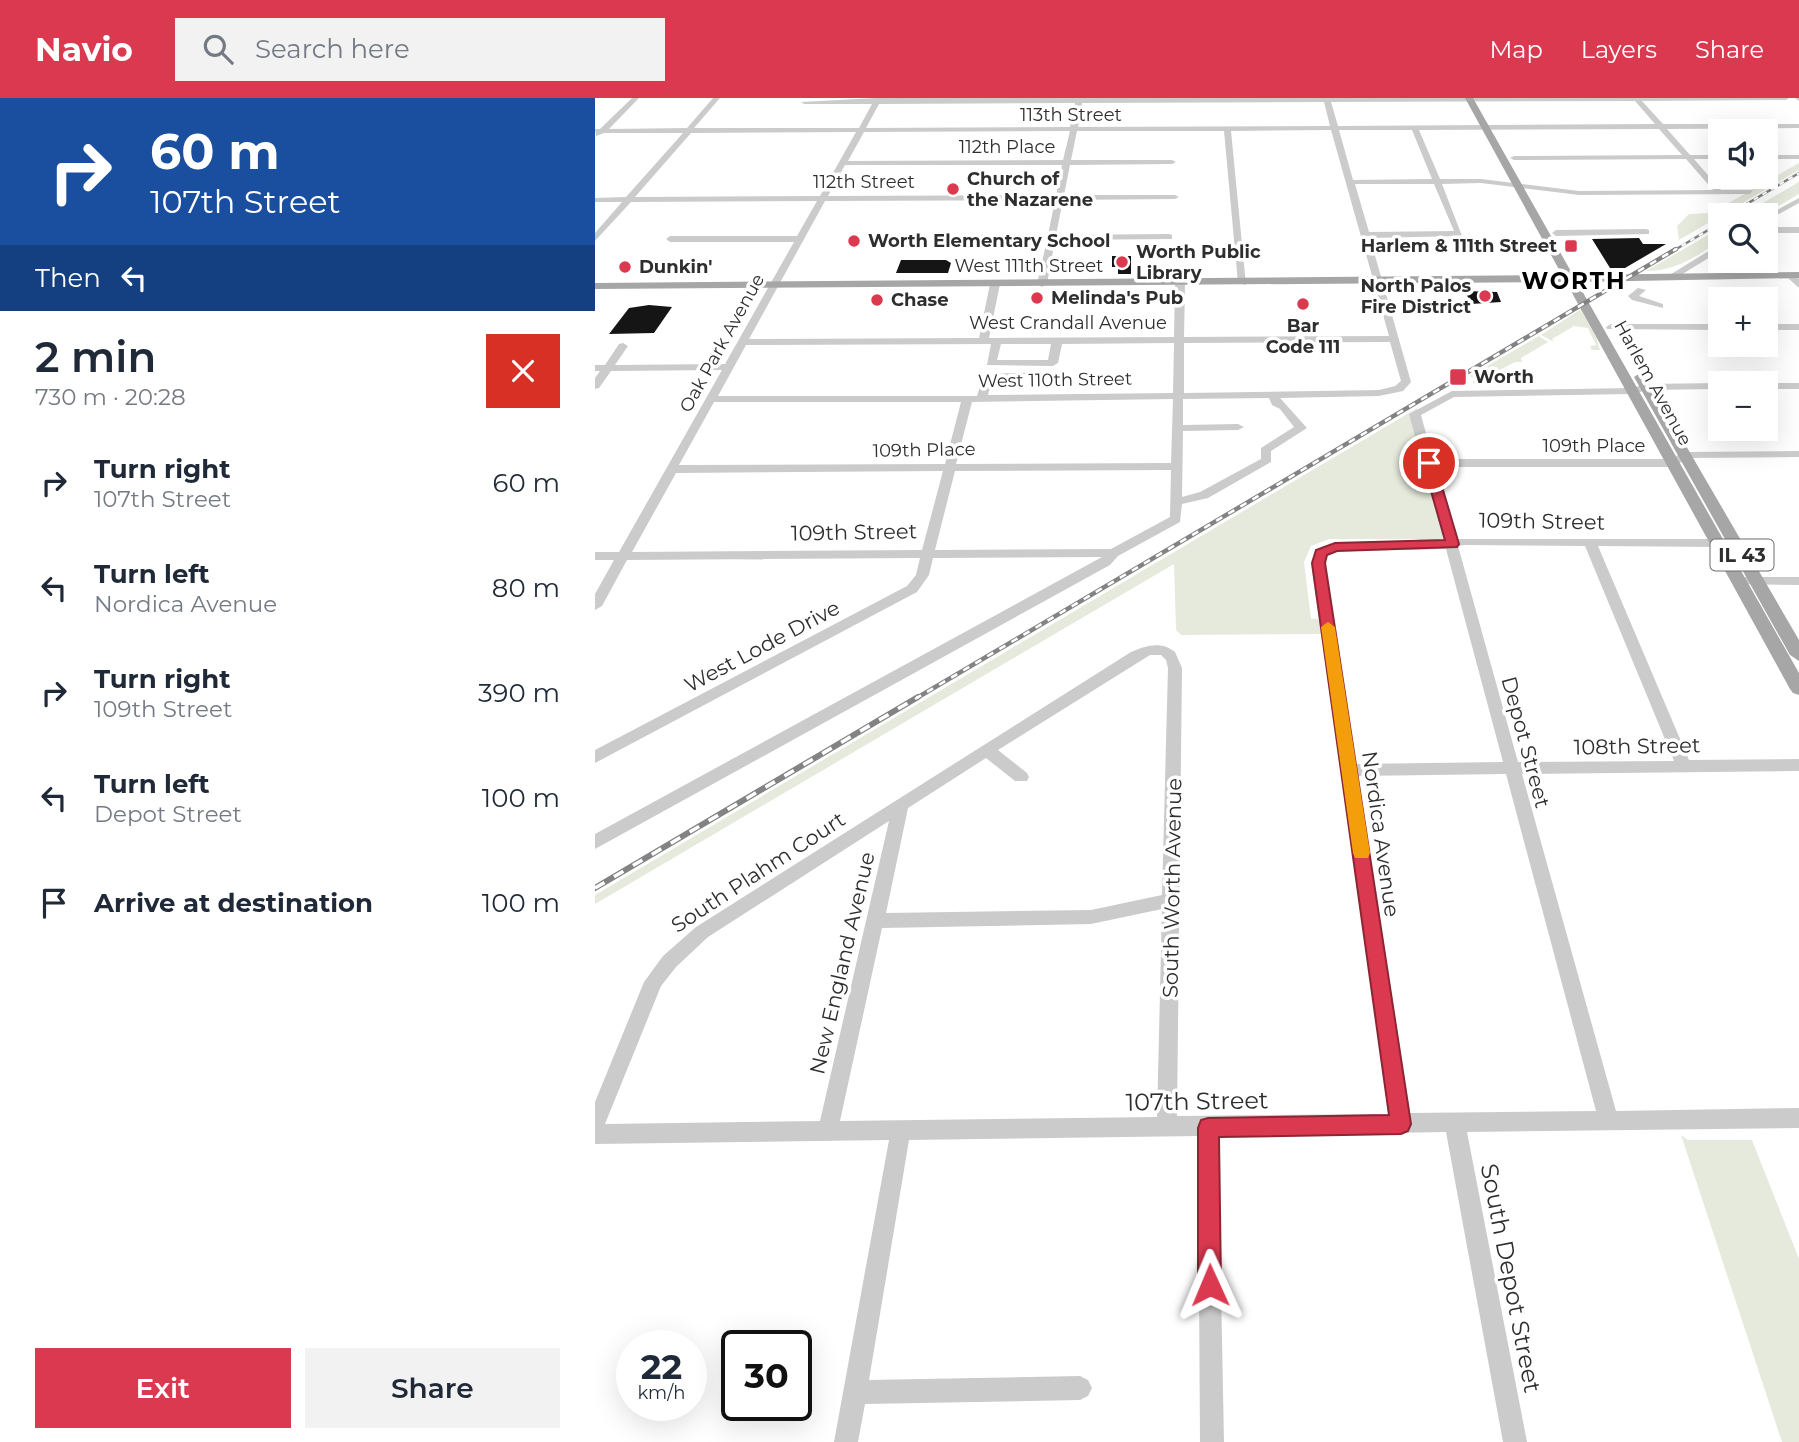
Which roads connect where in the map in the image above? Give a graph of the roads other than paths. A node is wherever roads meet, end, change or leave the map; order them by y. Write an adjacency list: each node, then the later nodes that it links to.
1 (636, 98): 18 (street)
2 (717, 98): 19 (street)
3 (1636, 98): 4 (street); 7 (street); 16 (street)
4 (1786, 98)
5 (1326, 99): 6 (street); 9 (street); 12 (street)
6 (1469, 99): 7 (street); 14 (main road, Harlem Avenue / IL 43)
7 (1481, 99): 15 (main road, Harlem Avenue / IL 43)
8 (878, 100): 9 (street); 10 (street); 20 (street, Oak Park Avenue)
9 (1079, 100): 21 (street)
10 (804, 102)
11 (1799, 126): 16 (street, 113th Street)
12 (1334, 127): 13 (street, 113th Street); 17 (street, 113th Street); 32 (street)
13 (1414, 127): 14 (street, 113th Street); 31 (street)
14 (1485, 127): 15 (street, 113th Street); 33 (main road, Harlem Avenue / IL 43)
15 (1498, 127): 16 (street, 113th Street); 26 (main road, Harlem Avenue / IL 43)
16 (1661, 127): 27 (street)
17 (1227, 128): 21 (street, 113th Street); 62 (street)
18 (599, 131): 19 (street, 113th Street); 22 (street)
19 (688, 131): 20 (street, 113th Street); 41 (street)
20 (861, 131): 21 (street, 113th Street); 30 (street, Oak Park Avenue)
21 (1075, 131): 28 (street)
22 (595, 138)
23 (1708, 157): 27 (street)
24 (1778, 157): 25 (street)
25 (1799, 157)
26 (1514, 158): 27 (street); 34 (main road, Harlem Avenue / IL 43)
27 (1688, 158): 35 (street)
28 (1068, 162): 29 (street, 112th Place); 30 (street, 112th Place); 37 (street)
29 (1172, 162)
30 (843, 163): 39 (street, Oak Park Avenue)
31 (1436, 181): 32 (street); 33 (street); 48 (street)
32 (1350, 182): 48 (street)
33 (1519, 186): 34 (street); 47 (main road, Harlem Avenue / IL 43)
34 (1532, 188): 35 (street); 47 (main road, Harlem Avenue / IL 43)
35 (1719, 192): 36 (street)
36 (1750, 192)
37 (1062, 197): 38 (street, 112th Street); 39 (street, 112th Street); 52 (street)
38 (1175, 197)
39 (823, 198): 41 (street, 112th Street); 54 (street, Oak Park Avenue)
40 (595, 200): 41 (street, 112th Street)
41 (628, 200): 50 (street)
42 (1799, 200): 43 (street)
43 (1778, 212)
44 (1778, 230): 45 (street)
45 (1799, 230)
46 (1646, 232): 47 (street)
47 (1551, 233): 58 (main road, Harlem Avenue / IL 43)
48 (1364, 235): 60 (street)
49 (1169, 237): 52 (street)
50 (595, 238)
51 (969, 238): 52 (street)
52 (1052, 238): 64 (street)
53 (670, 239): 54 (street)
54 (800, 239): 65 (street, Oak Park Avenue)
55 (1708, 254): 57 (street)
56 (1794, 275): 57 (main road, West 111th Street); 66 (street)
57 (1673, 276): 58 (main road, West 111th Street)
58 (1576, 278): 59 (main road, West 111th Street); 69 (main road, Harlem Avenue / IL 43); 70 (main road, Harlem Avenue / IL 43)
59 (1538, 279): 60 (main road, West 111th Street); 69 (main road)
60 (1377, 282): 62 (main road, West 111th Street); 76 (street)
61 (1180, 283): 62 (main road, West 111th Street); 64 (main road, West 111th Street); 75 (street)
62 (1243, 283)
63 (995, 284): 64 (main road, West 111th Street); 65 (main road, West 111th Street); 77 (street)
64 (1042, 284)
65 (774, 285): 67 (main road, West 111th Street); 80 (street, Oak Park Avenue)
66 (1799, 285)
67 (595, 286)
68 (1641, 290): 71 (street)
69 (1577, 292): 90 (main road, Harlem Avenue / IL 43)
70 (1611, 327): 71 (street); 90 (main road, Harlem Avenue / IL 43)
71 (1670, 327): 72 (street)
72 (1708, 327)
73 (1778, 327): 74 (street)
74 (1799, 327)
75 (1179, 340): 76 (street, West Crandall Avenue); 79 (street, West Crandall Avenue); 92 (street)
76 (1394, 340): 91 (street, West 110th Street)
77 (983, 341): 78 (street, West Crandall Avenue); 80 (street, West Crandall Avenue)
78 (997, 341): 79 (street, West Crandall Avenue); 79 (street)
79 (1057, 341)
80 (742, 342): 82 (street, Oak Park Avenue)
81 (623, 346): 84 (street)
82 (728, 367): 84 (street); 93 (street, Oak Park Avenue)
83 (595, 368): 84 (street)
84 (608, 368): 86 (street)
85 (1052, 375): 95 (street)
86 (595, 386)
87 (1708, 386): 90 (street)
88 (1778, 386): 89 (street)
89 (1799, 386)
90 (1639, 389): 99 (main road, Harlem Avenue / IL 43); 100 (street, Depot Street)
91 (1279, 394): 92 (street, West 110th Street); 104 (street)
92 (1178, 395): 95 (street, West 110th Street); 97 (street)
93 (711, 399): 94 (street, West 110th Street); 103 (street, Oak Park Avenue)
94 (967, 399): 95 (street, West 110th Street); 102 (street)
95 (982, 399)
96 (1238, 427): 97 (street)
97 (1177, 428): 101 (street)
98 (1799, 454): 99 (street, 109th Place)
99 (1679, 459): 100 (street, 109th Place); 106 (main road, Harlem Avenue / IL 43); 113 (main road, Harlem Avenue / IL 43)
100 (1429, 463): 107 (street, Depot Street)
101 (1177, 466): 102 (street, 109th Place); 104 (street)
102 (950, 467): 103 (street, 109th Place); 109 (street)
103 (671, 469): 112 (street, Oak Park Avenue)
104 (1176, 502): 110 (street)
105 (1590, 542): 106 (street, 109th Street); 107 (street, 109th Street); 122 (street)
106 (1719, 543): 113 (main road, Harlem Avenue / IL 43)
107 (1452, 544): 108 (street, 109th Street); 123 (street, Depot Street)
108 (1323, 551): 124 (street, Nordica Avenue)
109 (928, 552): 110 (street, 109th Street); 112 (street, 109th Street); 120 (street, West Lode Drive)
110 (1113, 553): 127 (street)
111 (595, 556): 112 (street, 109th Street)
112 (623, 556): 115 (street, Oak Park Avenue)
113 (1748, 581): 114 (street); 117 (main road, Harlem Avenue / IL 43); 118 (main road, Harlem Avenue / IL 43)
114 (1799, 581)
115 (595, 606)
116 (1167, 650): 119 (street, South Plahm Court); 128 (street, South Worth Avenue)
117 (1799, 655)
118 (1799, 690)
119 (987, 750): 125 (street); 126 (street, South Plahm Court)
120 (595, 757)
121 (1799, 765): 122 (street, 108th Street)
122 (1684, 766): 123 (street, 108th Street)
123 (1511, 768): 124 (street, 108th Street); 132 (street, Depot Street)
124 (1349, 770): 133 (street, Nordica Avenue)
125 (1021, 778)
126 (901, 806): 129 (street, New England Avenue); 131 (street, South Plahm Court)
127 (595, 842)
128 (1172, 900): 129 (street); 135 (street, South Worth Avenue)
129 (874, 921): 138 (street, New England Avenue)
130 (1799, 1118): 132 (street, 107th Street)
131 (595, 1121)
132 (1609, 1121): 134 (street, 107th Street)
133 (1401, 1124): 134 (street, 107th Street); 136 (street, 107th Street)
134 (1455, 1124): 144 (street, South Depot Street)
135 (1167, 1128): 136 (street, 107th Street); 137 (street, 107th Street)
136 (1208, 1128): 143 (street)
137 (901, 1129): 138 (street, 107th Street); 141 (street)
138 (828, 1130): 139 (street, 107th Street)
139 (595, 1134)
140 (1080, 1388): 141 (street)
141 (855, 1392): 142 (street)
142 (846, 1442)
143 (1212, 1442)
144 (1515, 1442)

